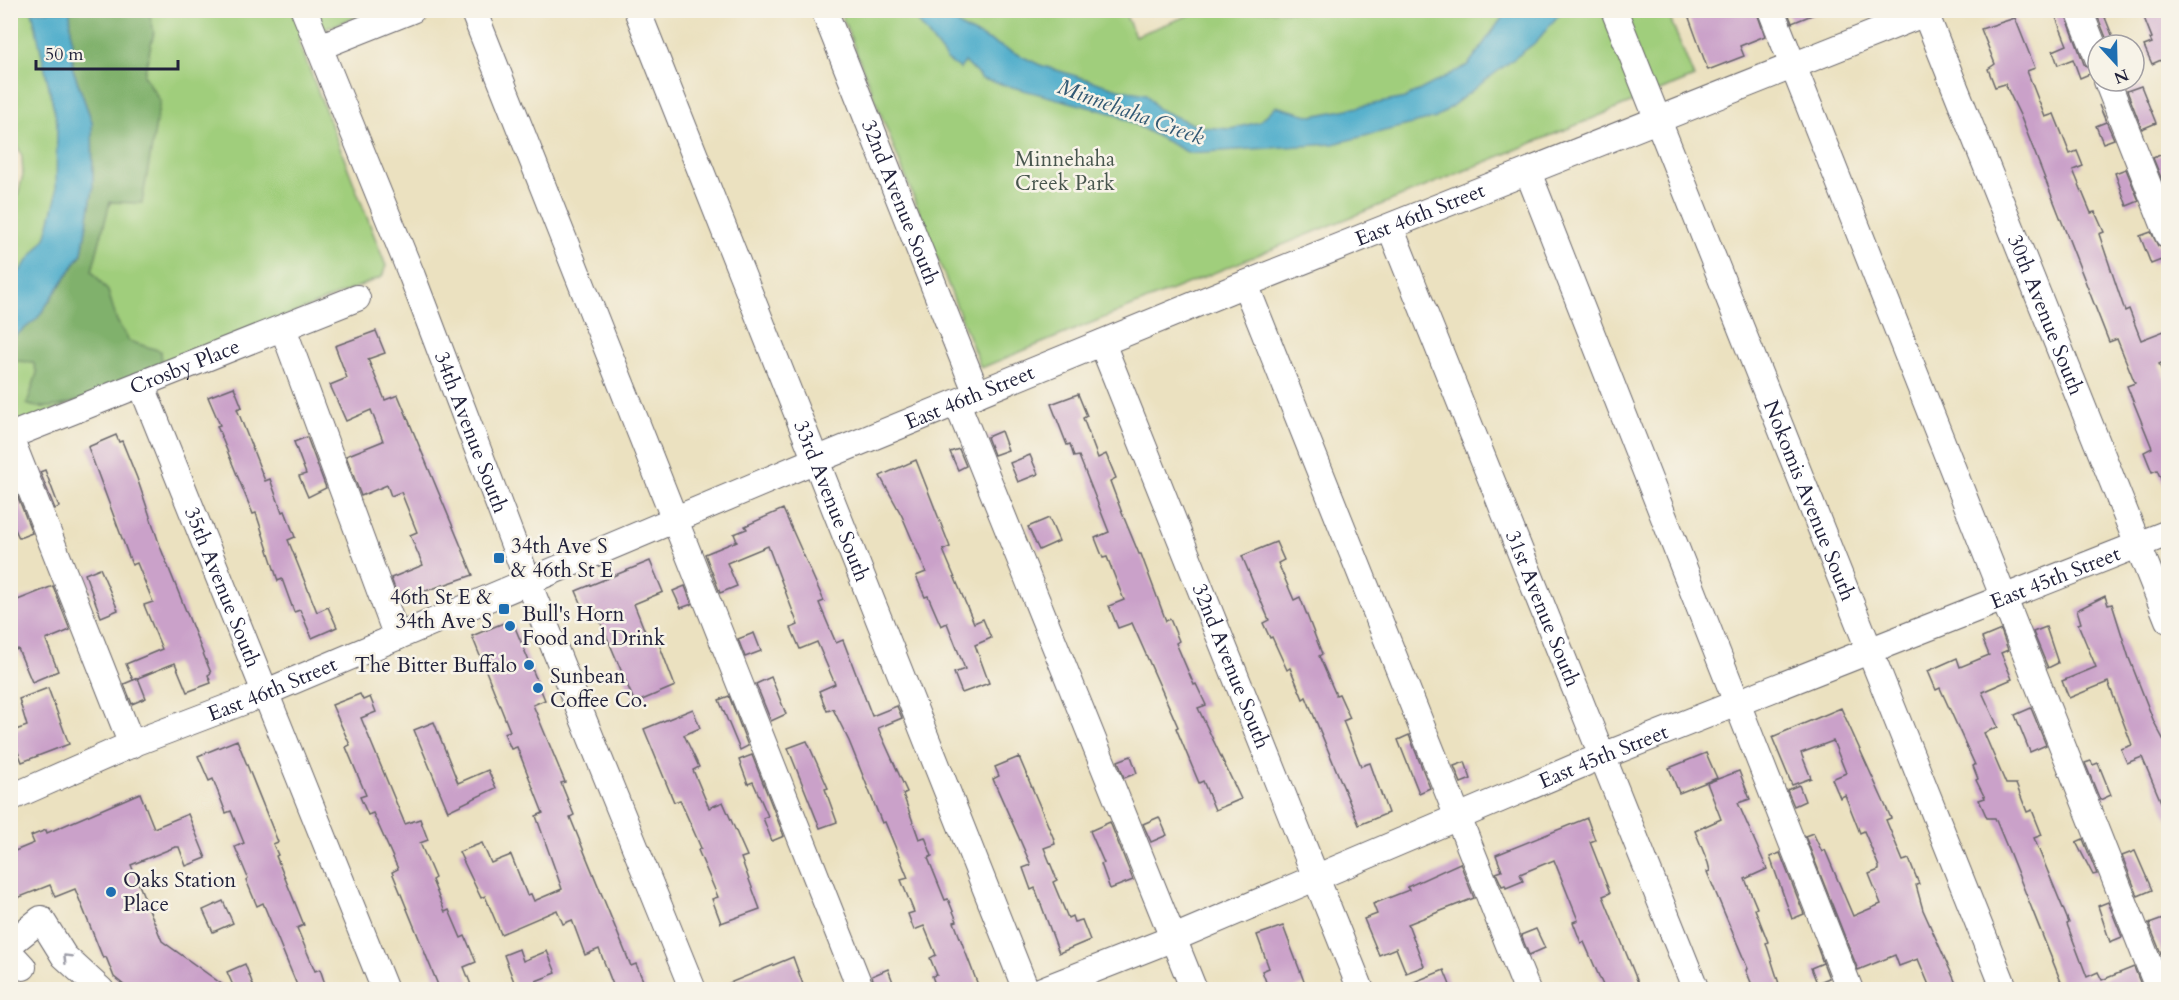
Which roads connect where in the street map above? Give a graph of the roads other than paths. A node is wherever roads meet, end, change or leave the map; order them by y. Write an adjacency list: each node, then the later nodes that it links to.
1 (304, 10): 11 (street, 34th Avenue South)
2 (412, 10): 11 (street)
3 (473, 10): 26 (street)
4 (637, 10): 25 (street, 33rd Avenue South)
5 (824, 10): 23 (street, 32nd Avenue South)
6 (1614, 10): 14 (street, Nokomis Avenue South)
7 (1771, 10): 12 (street)
8 (2079, 10): 10 (street)
9 (1927, 12): 12 (street, East 46th Street); 28 (street, 30th Avenue South)
10 (2088, 33)
11 (319, 47): 29 (street, 34th Avenue South)
12 (1794, 67): 14 (street, East 46th Street); 30 (street)
13 (2112, 93): 17 (street)
14 (1658, 121): 15 (street, East 46th Street); 33 (street, Nokomis Avenue South)
15 (1528, 172): 16 (street, East 46th Street); 35 (street)
16 (1390, 226): 18 (street, East 46th Street); 37 (street, 31st Avenue South)
17 (2169, 235)
18 (1245, 284): 21 (street, East 46th Street); 39 (street)
19 (357, 298): 20 (street, Crosby Place)
20 (283, 328): 22 (street, Crosby Place); 32 (street)
21 (1102, 343): 23 (street, East 46th Street); 40 (street, 32nd Avenue South)
22 (141, 384): 24 (street, Crosby Place); 34 (street, 35th Avenue South)
23 (967, 398): 25 (street, East 46th Street); 41 (street, 32nd Avenue South)
24 (10, 436): 36 (street)
25 (815, 461): 26 (street, East 46th Street); 47 (street, 33rd Avenue South)
26 (674, 520): 29 (street, East 46th Street); 46 (street)
27 (2169, 533): 28 (street, East 45th Street)
28 (2138, 544): 30 (street, East 45th Street); 31 (street, 30th Avenue South)
29 (528, 582): 32 (street, East 46th Street); 45 (street, 34th Avenue South)
30 (2004, 597): 33 (street, East 45th Street); 55 (street)
31 (2169, 621)
32 (397, 637): 34 (street, East 46th Street)
33 (1869, 649): 35 (street, East 45th Street); 54 (street, Nokomis Avenue South)
34 (266, 692): 36 (street, East 46th Street); 44 (street, 35th Avenue South)
35 (1736, 702): 37 (street, East 45th Street); 53 (street)
36 (132, 745): 38 (street, East 46th Street)
37 (1601, 756): 39 (street, East 45th Street); 52 (street, 31st Avenue South)
38 (10, 798)
39 (1459, 816): 40 (street, East 45th Street); 51 (street)
40 (1316, 875): 41 (street, East 45th Street); 50 (street, 32nd Avenue South)
41 (1174, 938): 48 (street, East 45th Street); 49 (street, 32nd Avenue South)
42 (10, 944): 43 (street, one-way to 42)
43 (102, 990)
44 (385, 990)
45 (693, 990)
46 (861, 990)
47 (1026, 990)
48 (1042, 990)
49 (1194, 990)
50 (1361, 990)
51 (1527, 990)
52 (1696, 990)
53 (1850, 990)
54 (2005, 990)
55 (2159, 990)

